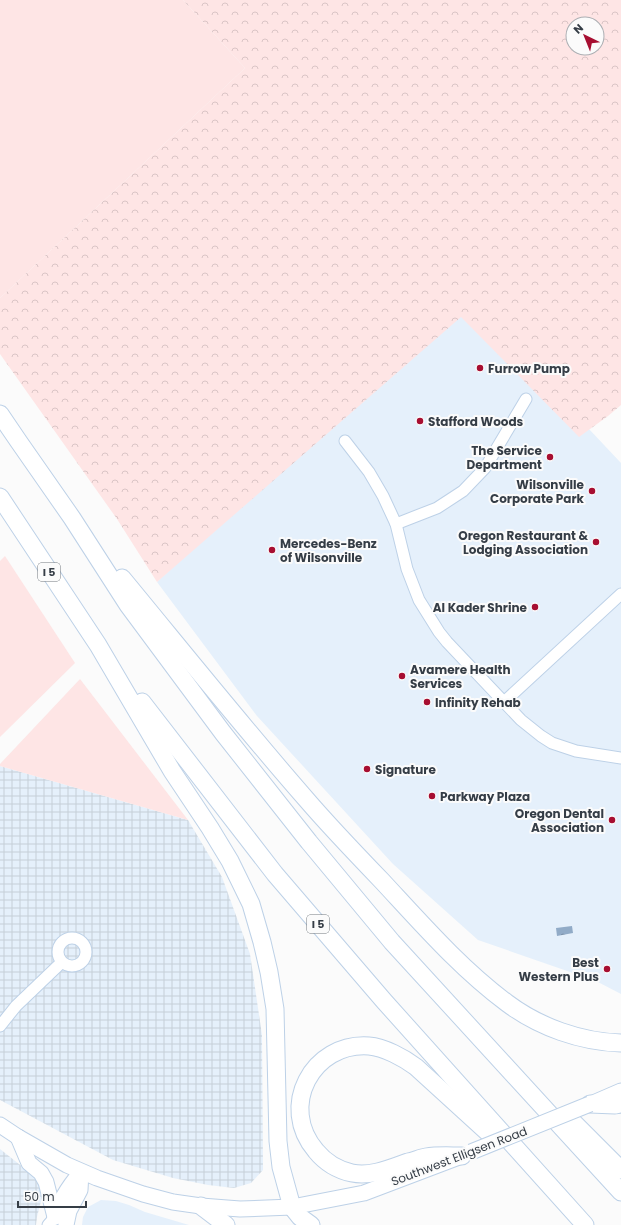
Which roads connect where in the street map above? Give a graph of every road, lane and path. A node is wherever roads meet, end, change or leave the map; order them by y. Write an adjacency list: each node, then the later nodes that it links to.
1 (526, 399): 6 (street)
2 (0, 414): 5 (highway)
3 (345, 441): 6 (street)
4 (0, 497): 8 (highway, I 5)
5 (72, 518): 13 (highway); 14 (highway)
6 (396, 524): 9 (street)
7 (621, 594): 9 (street)
8 (98, 645): 23 (highway, I 5); 26 (highway, I 5)
9 (504, 702): 10 (street)
10 (621, 758)
11 (62, 962): 12 (street)
12 (0, 1026)
13 (478, 1036): 21 (highway); 24 (highway)
14 (621, 1043)
15 (621, 1091): 16 (main road, Southwest Elligsen Road)
16 (590, 1104): 17 (highway); 20 (main road, Southwest Elligsen Road, bridge)
17 (621, 1104)
18 (0, 1125): 19 (main road, Southwest Elligsen Road)
19 (18, 1136): 22 (main road, Southwest Elligsen Road); 27 (main road)
20 (467, 1154): 23 (highway, I 5); 26 (main road, Southwest Elligsen Road)
21 (621, 1170)
22 (81, 1172): 25 (main road, Southwest Elligsen Road); 27 (main road)
23 (553, 1191): 30 (highway, I 5)
24 (621, 1192)
25 (201, 1206): 26 (main road, Southwest Elligsen Road); 28 (highway)
26 (292, 1207): 29 (highway, I 5)
27 (56, 1223)
28 (226, 1225)
29 (311, 1225)
30 (585, 1225)

